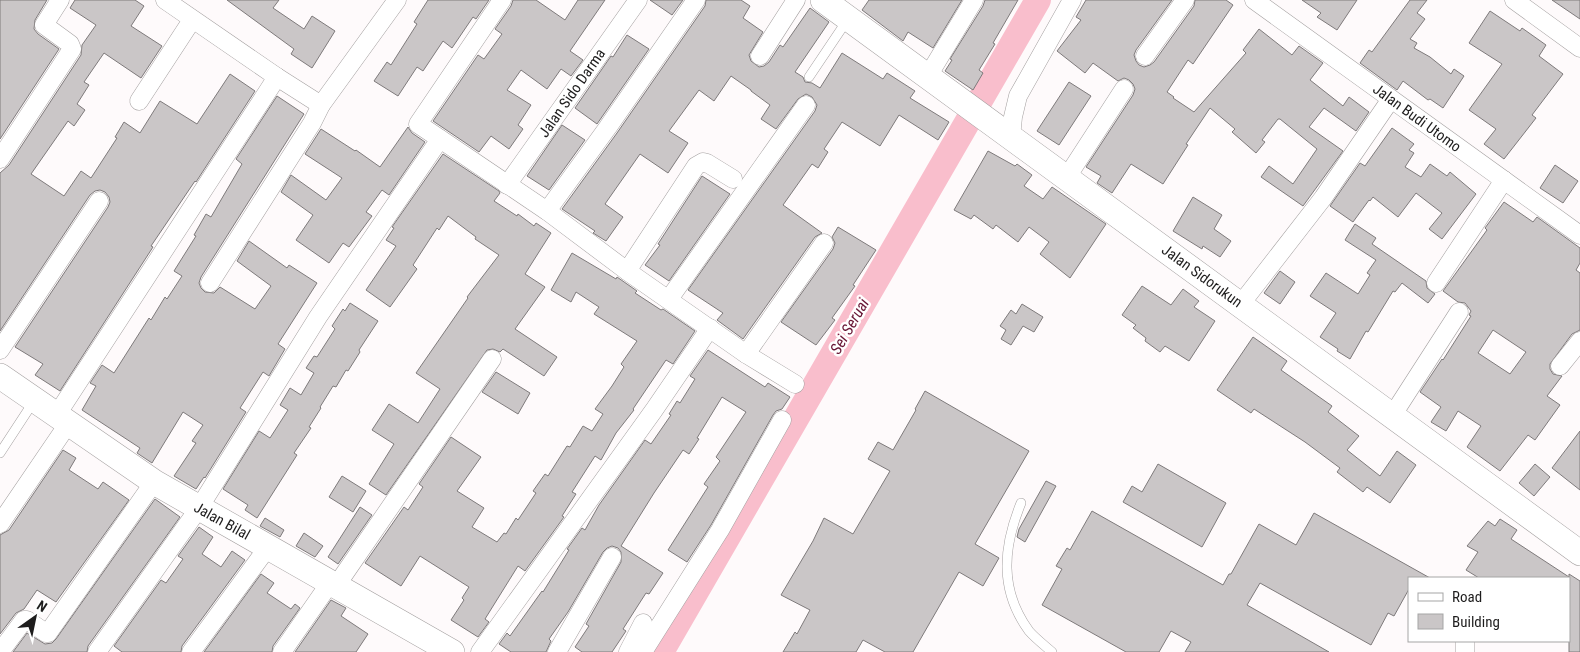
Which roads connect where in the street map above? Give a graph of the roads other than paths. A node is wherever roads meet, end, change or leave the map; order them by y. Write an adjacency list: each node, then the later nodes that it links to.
1 (60, 0): 29 (street)
2 (165, 0): 15 (street)
3 (397, 0): 25 (street)
4 (502, 0): 28 (street)
5 (638, 0): 33 (street, Jalan Sido Darma)
6 (696, 0): 35 (street)
7 (796, 0): 17 (street)
8 (823, 0): 14 (street, Jalan Sidorukun)
9 (974, 0): 19 (street)
10 (1072, 0): 27 (street)
11 (1185, 0): 18 (street)
12 (1254, 0): 23 (street, Jalan Budi Utomo)
13 (1514, 0): 16 (street)
14 (848, 19): 19 (street, Jalan Sidorukun); 21 (lane)
15 (192, 20): 20 (street); 24 (street)
16 (1580, 48)
17 (760, 56)
18 (1145, 56)
19 (928, 76): 27 (street, Jalan Sidorukun)
20 (277, 77): 25 (street); 54 (street)
21 (809, 77)
22 (1124, 89): 30 (street)
23 (1391, 99): 32 (street, Jalan Budi Utomo); 42 (street)
24 (138, 101)
25 (321, 105): 39 (street)
26 (806, 105): 41 (street)
27 (1007, 134): 30 (street, Jalan Sidorukun)
28 (440, 139): 33 (street); 59 (street)
29 (0, 159)
30 (1067, 177): 42 (street, Jalan Sidorukun)
31 (733, 178): 38 (street)
32 (1504, 180): 36 (street, Jalan Budi Utomo); 40 (street)
33 (507, 185): 35 (street)
34 (99, 201): 46 (street)
35 (547, 211): 38 (street)
36 (1580, 235)
37 (824, 242): 47 (street)
38 (627, 271): 41 (street)
39 (210, 283)
40 (1436, 283)
41 (668, 299): 44 (street)
42 (1240, 305): 53 (street, Jalan Sidorukun)
43 (1459, 312): 53 (street)
44 (710, 328): 47 (street); 71 (street)
45 (1580, 341): 49 (street)
46 (0, 350)
47 (746, 354): 51 (street)
48 (492, 358): 64 (street)
49 (1560, 366)
50 (1, 378): 52 (street, Jalan Bilal)
51 (795, 384)
52 (34, 400): 54 (street, Jalan Bilal); 56 (lane)
53 (1392, 416): 62 (street, Jalan Sidorukun)
54 (62, 420): 57 (street, Jalan Bilal); 60 (street)
55 (782, 420): 74 (street)
56 (0, 453)
57 (154, 482): 59 (street, Jalan Bilal); 66 (street)
58 (1021, 503): 75 (lane)
59 (199, 508): 61 (street, Jalan Bilal); 67 (street)
60 (0, 524)
61 (268, 547): 64 (street, Jalan Bilal); 68 (street)
62 (1580, 553)
63 (612, 557): 72 (street)
64 (333, 585): 69 (street); 70 (street, Jalan Bilal)
65 (643, 623): 73 (street)
66 (0, 652)
67 (96, 652)
68 (191, 652)
69 (282, 652)
70 (451, 652)
71 (480, 652)
72 (557, 652)
73 (628, 652)
74 (643, 652)
75 (1052, 652)

